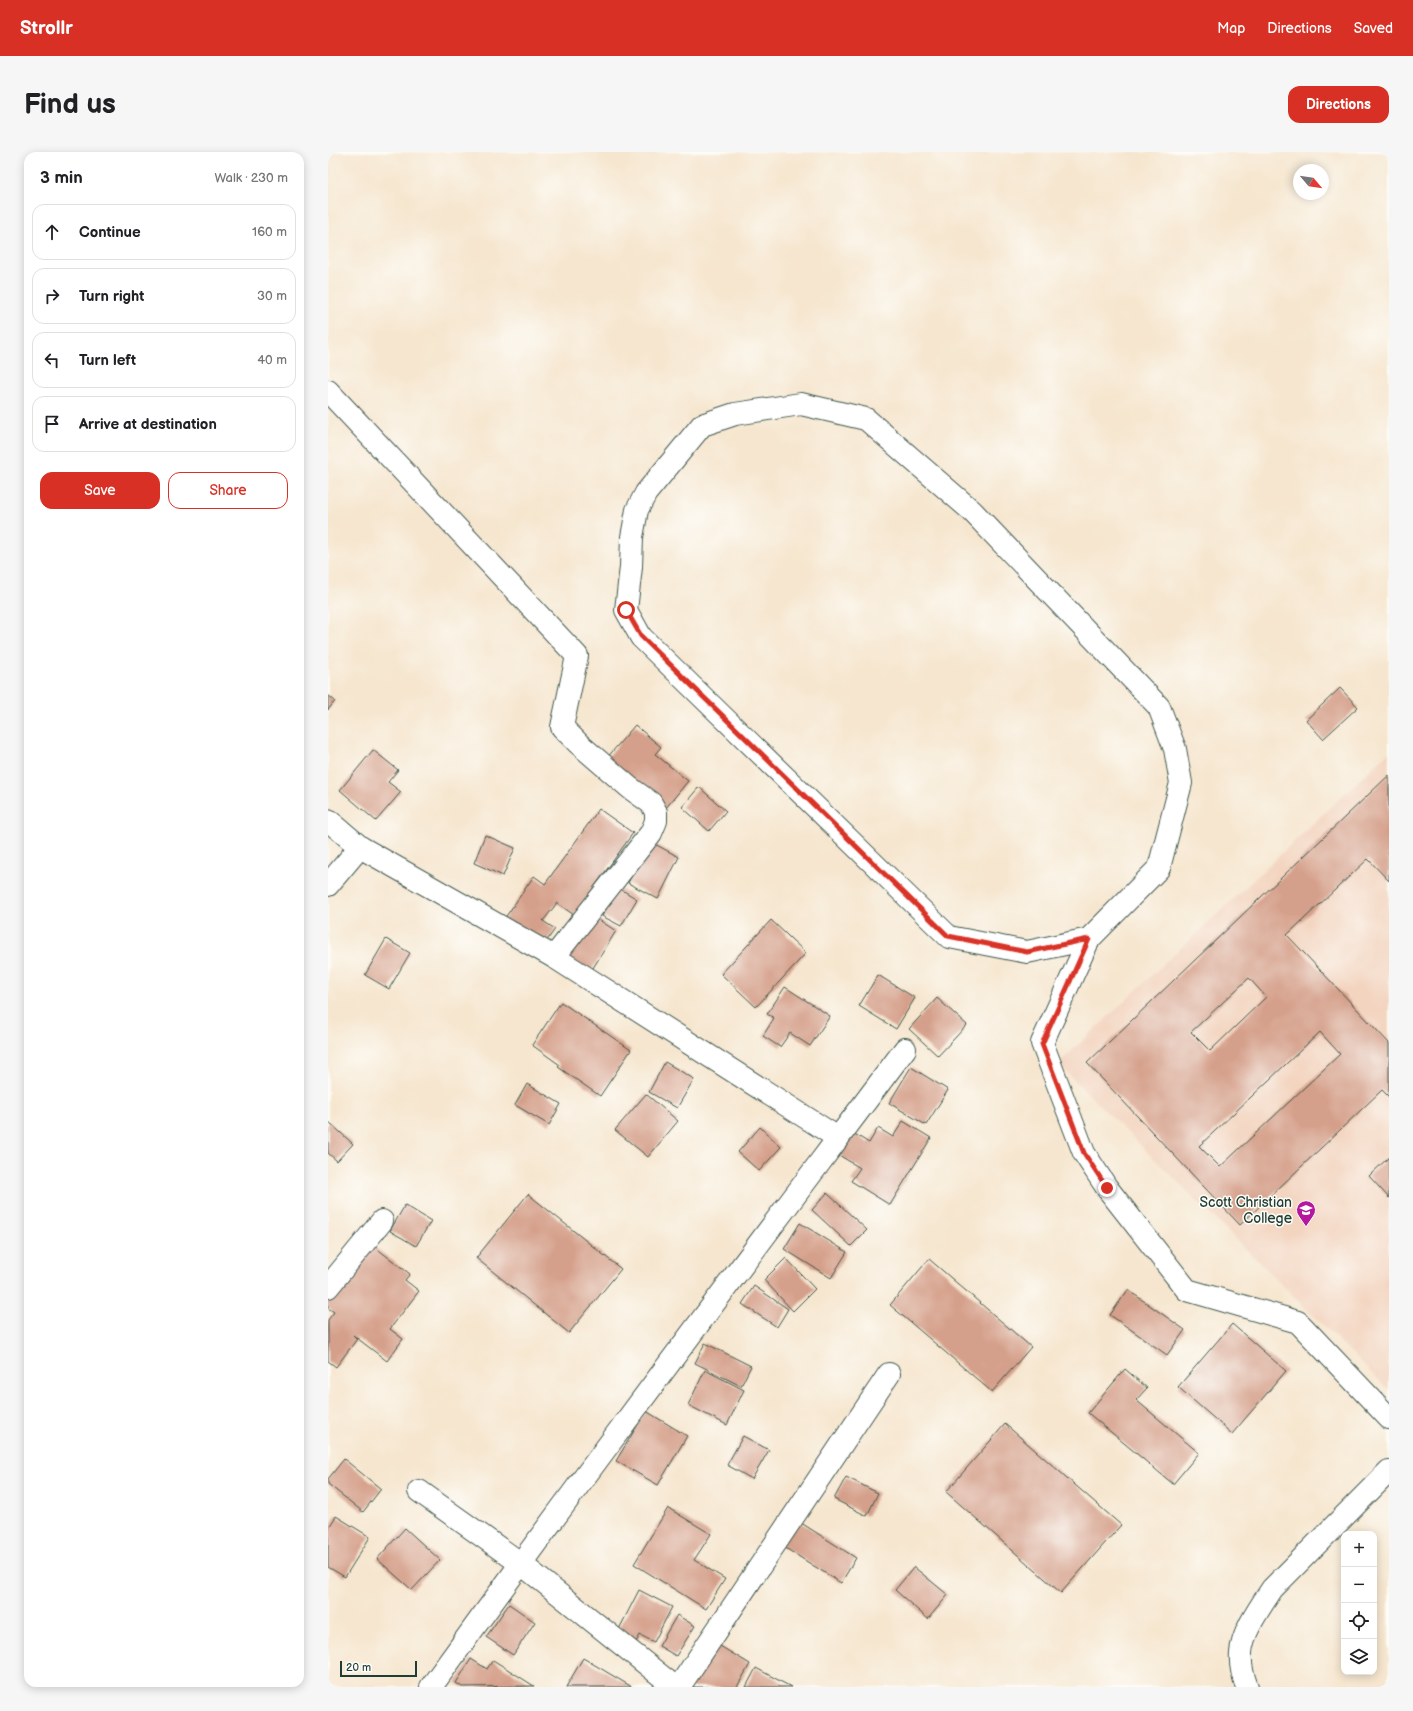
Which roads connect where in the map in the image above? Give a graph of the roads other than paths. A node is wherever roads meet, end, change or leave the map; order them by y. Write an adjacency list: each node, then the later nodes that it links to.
1 (328, 391): 6 (street)
2 (328, 820): 3 (street)
3 (360, 848): 4 (street); 6 (street)
4 (328, 885)
5 (1089, 939): 5 (street); 12 (street)
6 (554, 957): 8 (street)
7 (906, 1049): 8 (street)
8 (838, 1138): 15 (street)
9 (382, 1221): 10 (street)
10 (328, 1287)
11 (889, 1374): 18 (street)
12 (1389, 1418)
13 (1389, 1472): 19 (street)
14 (419, 1491): 15 (street)
15 (520, 1563): 16 (street); 17 (street)
16 (431, 1687)
17 (675, 1687)
18 (679, 1687)
19 (1247, 1687)

